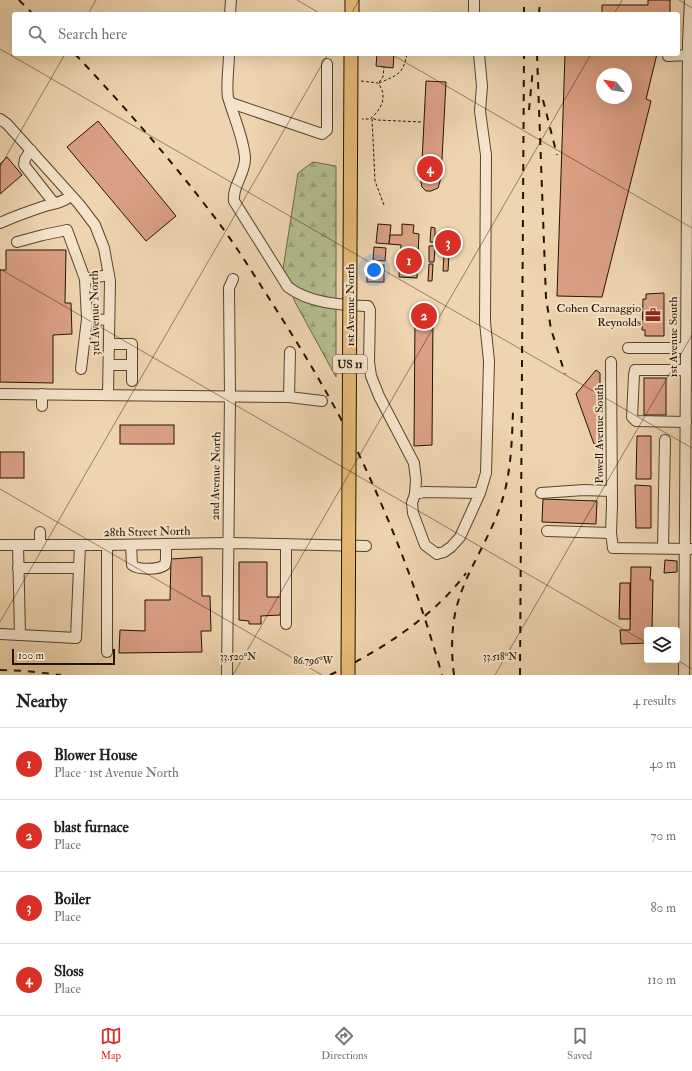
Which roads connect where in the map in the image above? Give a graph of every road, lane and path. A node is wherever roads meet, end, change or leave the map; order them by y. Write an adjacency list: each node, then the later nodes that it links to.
1 (231, 0): 5 (street)
2 (352, 0): 6 (main road)
3 (474, 0): 7 (street)
4 (690, 0): 8 (street, 1st Avenue South)
5 (230, 12)
6 (352, 12)
7 (474, 12)
8 (688, 54): 9 (street); 36 (street, 1st Avenue South)
9 (680, 55)
10 (229, 56): 18 (street)
11 (351, 56): 79 (main road, 1st Avenue North / US 11, bridge)
12 (407, 56): 17 (path)
13 (479, 56): 54 (street)
14 (327, 64): 18 (street)
15 (384, 67): 17 (path)
16 (360, 81): 17 (path)
17 (378, 83): 19 (path)
18 (230, 103): 56 (street)
19 (372, 118): 21 (path); 22 (path); 26 (path)
20 (0, 119): 23 (street, 3rd Avenue North)
21 (357, 119)
22 (422, 122)
23 (30, 150): 24 (street, 3rd Avenue North); 25 (street)
24 (72, 196): 25 (street); 29 (street, 3rd Avenue North)
25 (54, 203): 27 (street)
26 (384, 205)
27 (0, 223)
28 (17, 242): 30 (street)
29 (109, 275): 30 (street); 33 (street, 3rd Avenue North)
30 (85, 279): 32 (street)
31 (233, 279): 47 (street, 2nd Avenue North)
32 (86, 319): 33 (street); 41 (street)
33 (109, 320): 34 (street, 3rd Avenue North)
34 (109, 344): 39 (street, 3rd Avenue North); 40 (street)
35 (628, 348): 36 (street)
36 (686, 348): 42 (street, 1st Avenue South)
37 (290, 352): 48 (street)
38 (611, 362): 53 (street, Powell Avenue South)
39 (109, 365): 40 (street); 46 (street, 3rd Avenue North)
40 (132, 365): 43 (street)
41 (81, 369)
42 (686, 370): 51 (street, 1st Avenue South); 51 (street)
43 (132, 380)
44 (0, 394): 45 (street)
45 (42, 394): 46 (street); 50 (street)
46 (108, 395): 47 (street)
47 (230, 396): 48 (street); 60 (street, 2nd Avenue North)
48 (289, 397): 49 (street)
49 (322, 401)
50 (42, 406)
51 (686, 422): 71 (street, 1st Avenue South)
52 (664, 440): 70 (street)
53 (612, 491): 55 (street); 59 (street, Powell Avenue South)
54 (480, 493): 56 (street); 56 (street)
55 (541, 493)
56 (415, 494)
57 (546, 531): 59 (street)
58 (40, 532): 65 (street)
59 (611, 534): 70 (street, Powell Avenue South)
60 (228, 543): 61 (street, 28th Street North); 62 (street, 28th Street North); 78 (street, 2nd Avenue North)
61 (166, 544): 67 (street, 28th Street North); 67 (street)
62 (286, 544): 69 (street, 28th Street North); 74 (street)
63 (0, 545): 64 (street, 28th Street North)
64 (18, 545): 65 (street, 28th Street North); 72 (street)
65 (40, 545): 66 (street, 28th Street North)
66 (80, 545): 68 (street, 28th Street North); 73 (street)
67 (131, 545): 68 (street, 28th Street North)
68 (107, 546): 77 (street)
69 (366, 546)
70 (663, 548): 71 (street)
71 (688, 549): 80 (street, 1st Avenue South)
72 (18, 568): 73 (street); 76 (street)
73 (79, 568): 76 (street)
74 (286, 624)
75 (0, 634): 76 (street)
76 (20, 635)
77 (107, 652)
78 (227, 675)
79 (348, 675)
80 (684, 675)

